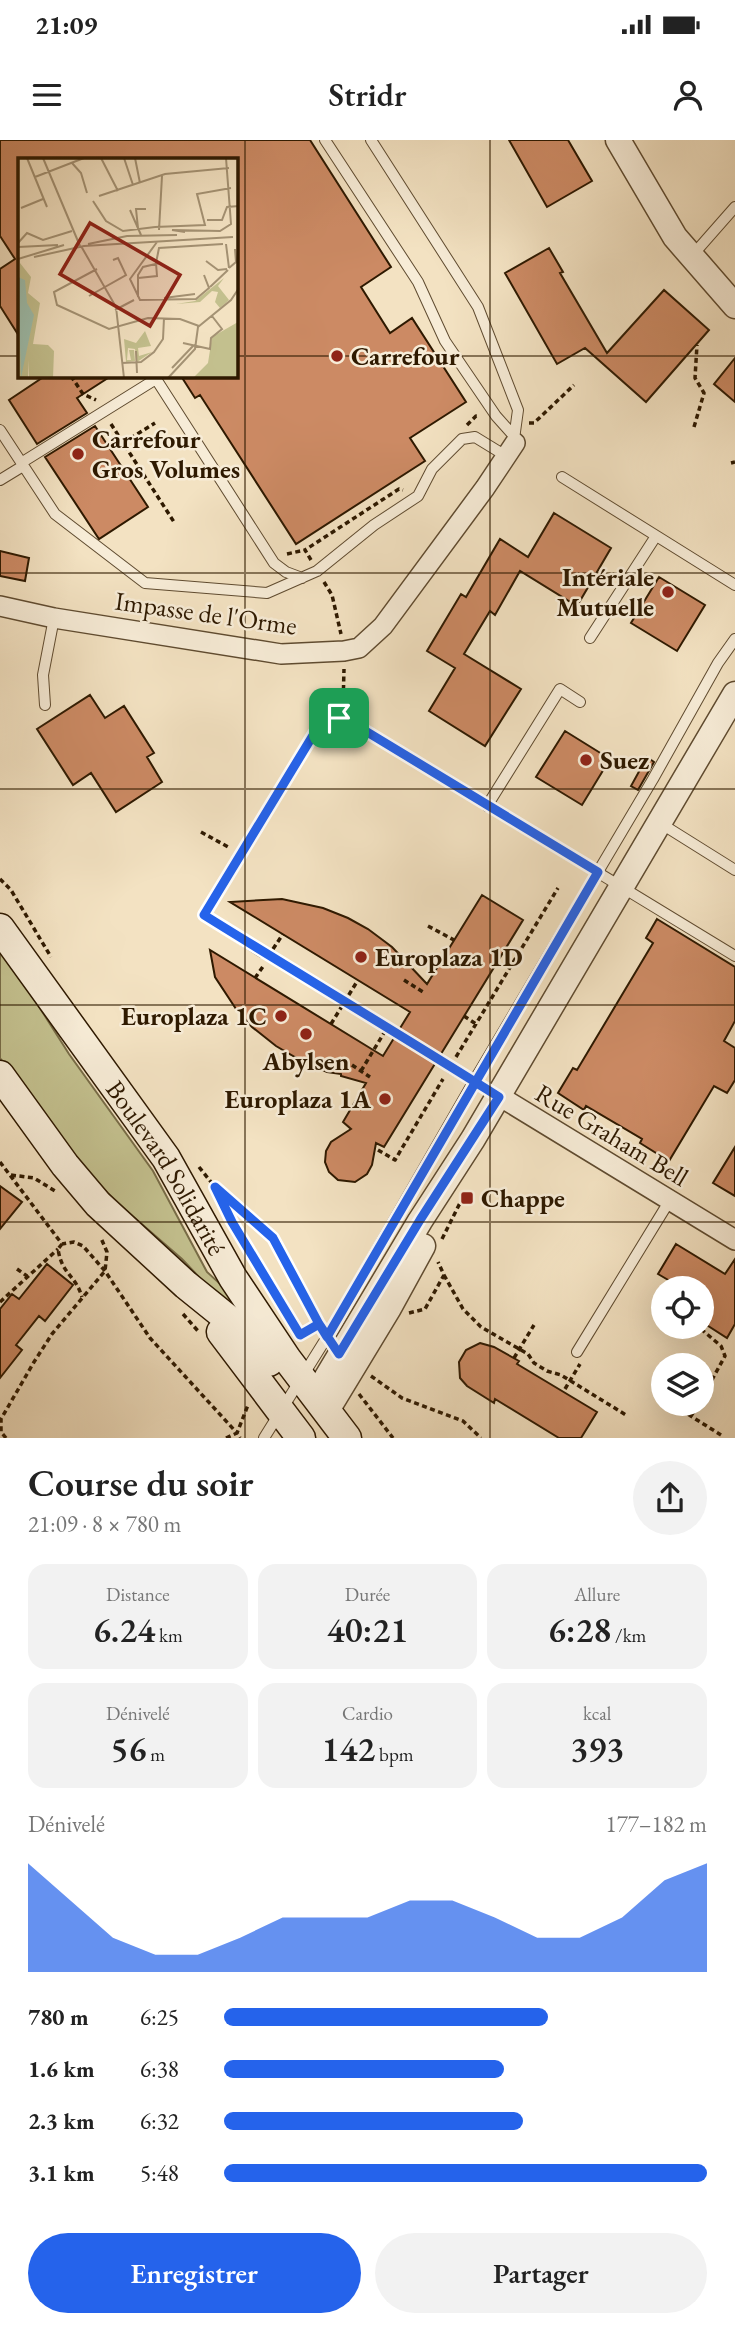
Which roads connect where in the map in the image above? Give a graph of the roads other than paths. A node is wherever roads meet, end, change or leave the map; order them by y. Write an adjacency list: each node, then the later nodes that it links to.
1 (326, 140): 8 (lane)
2 (370, 140): 8 (lane)
3 (618, 140): 5 (street)
4 (735, 206): 5 (lane)
5 (691, 257): 6 (street)
6 (735, 306)
7 (0, 430): 9 (lane)
8 (511, 445): 13 (lane); 16 (street, Impasse de l'Orme)
9 (22, 465): 11 (lane); 13 (lane); 13 (lane)
10 (562, 477): 12 (lane)
11 (0, 480)
12 (656, 536): 14 (lane); 17 (lane)
13 (302, 579)
14 (735, 585)
15 (0, 606): 16 (street, Impasse de l'Orme)
16 (54, 618): 21 (lane)
17 (590, 638)
18 (735, 639): 25 (lane)
19 (735, 694): 23 (street)
20 (580, 702): 22 (lane)
21 (45, 705)
22 (487, 806): 25 (lane); 28 (lane)
23 (660, 823): 24 (lane); 26 (street)
24 (735, 870)
25 (598, 872): 26 (lane); 32 (lane)
26 (622, 886): 29 (lane); 33 (street)
27 (0, 928): 39 (main road, Boulevard Solidarité)
28 (262, 952)
29 (735, 956)
30 (450, 1067): 32 (lane)
31 (0, 1075): 37 (main road, Boulevard Solidarité)
32 (474, 1081): 33 (lane); 39 (lane)
33 (499, 1097): 34 (street); 35 (street, Rue Graham Bell)
34 (473, 1139): 39 (street); 39 (street)
35 (670, 1200): 36 (street, Rue Graham Bell); 38 (lane)
36 (735, 1240)
37 (184, 1299): 39 (main road, Boulevard Solidarité); 39 (main road, Boulevard Solidarité)
38 (581, 1354)
39 (304, 1408): 40 (lane); 41 (main road, Boulevard Solidarité)
40 (264, 1438)
41 (347, 1438)

